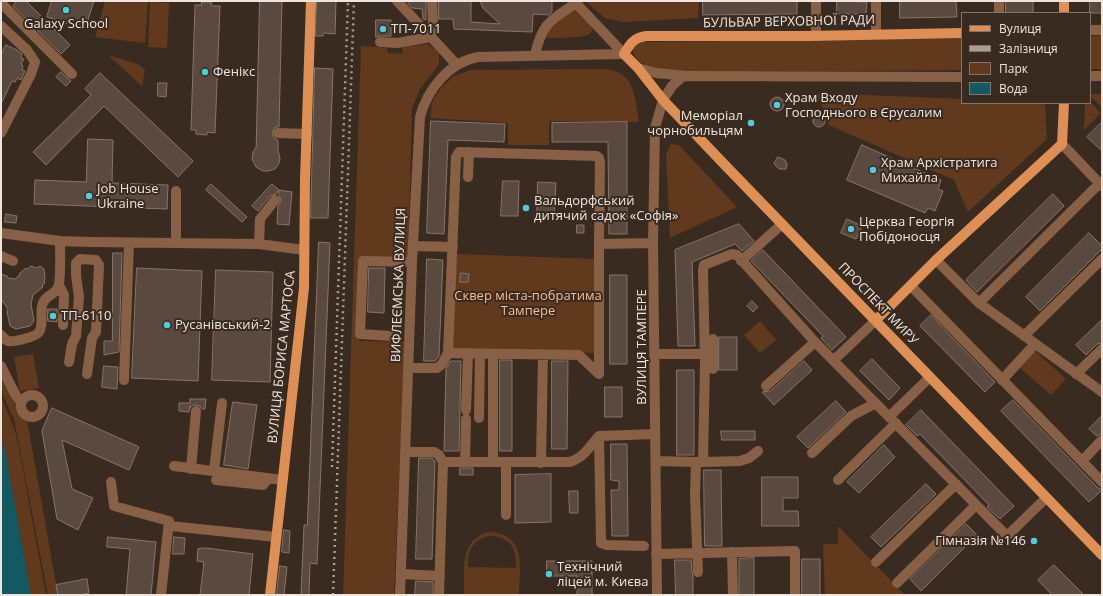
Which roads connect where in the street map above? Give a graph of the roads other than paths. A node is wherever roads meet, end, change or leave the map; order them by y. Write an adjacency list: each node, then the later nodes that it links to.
1 (311, 1): 33 (main road, ВУЛИЦЯ БОРИСА МАРТОСА)
2 (397, 1): 18 (street)
3 (432, 1): 18 (street)
4 (816, 1): 17 (street)
5 (876, 1): 16 (street)
6 (999, 1): 10 (street)
7 (1064, 1): 11 (main road)
8 (575, 2): 20 (street); 21 (street)
9 (1, 3): 24 (street)
10 (999, 12)
11 (1064, 12)
12 (1, 26): 31 (street)
13 (1091, 30): 14 (street)
14 (1102, 30)
15 (961, 33): 16 (main road, БУЛЬВАР ВЕРХОВНОЇ РАДИ)
16 (876, 34): 17 (main road, БУЛЬВАР ВЕРХОВНОЇ РАДИ)
17 (816, 36): 20 (main road, БУЛЬВАР ВЕРХОВНОЇ РАДИ)
18 (431, 37): 19 (street); 22 (street)
19 (380, 42)
20 (624, 54): 21 (street); 23 (main road)
21 (535, 55): 22 (street)
22 (457, 65): 49 (street, ВИФЛЕЄМСЬКА ВУЛИЦЯ)
23 (638, 68): 25 (street); 29 (main road, ПРОСПЕКТ МИРУ)
24 (72, 74)
25 (688, 76): 28 (street); 29 (street)
26 (1091, 76): 27 (street)
27 (1102, 76)
28 (961, 77)
29 (663, 100): 40 (main road, ПРОСПЕКТ МИРУ); 45 (street, ВУЛИЦЯ ТАМПЕРЕ)
30 (1064, 104): 34 (main road)
31 (1, 133)
32 (278, 133): 33 (street)
33 (307, 134): 51 (main road, ВУЛИЦЯ БОРИСА МАРТОСА)
34 (1062, 144): 37 (street); 55 (main road)
35 (469, 152): 36 (street); 48 (street); 50 (street)
36 (468, 177)
37 (1101, 184): 61 (street)
38 (176, 191): 46 (street)
39 (275, 200): 47 (street)
40 (782, 224): 57 (street); 62 (main road, ПРОСПЕКТ МИРУ)
41 (1, 233): 42 (street)
42 (60, 241): 43 (street); 59 (street)
43 (91, 242): 44 (street); 54 (street)
44 (129, 243): 46 (street); 88 (street)
45 (653, 243): 48 (street); 78 (street, ВУЛИЦЯ ТАМПЕРЕ)
46 (176, 244): 47 (street)
47 (259, 244): 51 (street)
48 (599, 244): 77 (street)
49 (413, 246): 50 (street); 58 (street, ВИФЛЕЄМСЬКА ВУЛИЦЯ)
50 (452, 247): 73 (street)
51 (304, 250): 115 (main road, ВУЛИЦЯ БОРИСА МАРТОСА)
52 (1, 256): 56 (street)
53 (1102, 259): 68 (street)
54 (91, 260): 64 (street); 66 (street)
55 (936, 260): 60 (main road); 61 (street)
56 (13, 261)
57 (741, 261): 70 (street); 110 (street)
58 (412, 262): 67 (street); 83 (street, ВИФЛЕЄМСЬКА ВУЛИЦЯ)
59 (59, 285): 63 (street); 65 (street)
60 (911, 286): 62 (main road); 89 (street)
61 (979, 303): 68 (street)
62 (876, 320): 80 (street); 87 (main road, ПРОСПЕКТ МИРУ)
63 (63, 325)
64 (96, 332): 66 (street); 85 (street)
65 (1, 335)
66 (76, 336): 81 (street)
67 (391, 336)
68 (1024, 336): 71 (street)
69 (712, 339): 79 (street)
70 (815, 342): 80 (street); 90 (street)
71 (1035, 344): 86 (street); 89 (street)
72 (1102, 349): 86 (street)
73 (448, 353): 74 (street); 83 (street)
74 (468, 353): 75 (street); 107 (street)
75 (480, 354): 76 (street); 96 (street)
76 (493, 354): 77 (street); 108 (street)
77 (543, 354): 111 (street)
78 (655, 354): 79 (street); 98 (street, ВУЛИЦЯ ТАМПЕРЕ)
79 (713, 354): 84 (street)
80 (834, 360): 94 (street)
81 (70, 362)
82 (1, 366): 92 (street)
83 (408, 368): 102 (street, ВИФЛЕЄМСЬКА ВУЛИЦЯ)
84 (713, 369)
85 (87, 374)
86 (1076, 374): 91 (street)
87 (930, 377): 97 (street); 120 (main road, ПРОСПЕКТ МИРУ)
88 (124, 380)
89 (1002, 380): 105 (street)
90 (766, 386)
91 (1102, 392)
92 (21, 402)
93 (222, 403): 114 (street)
94 (876, 403): 97 (street); 103 (street)
95 (196, 411): 113 (street)
96 (480, 418)
97 (893, 420): 116 (street); 119 (street)
98 (656, 434): 99 (street); 104 (street, ВУЛИЦЯ ТАМПЕРЕ)
99 (599, 436): 111 (street); 125 (street)
100 (1102, 440): 105 (street)
101 (758, 451): 110 (street)
102 (406, 452): 106 (street); 132 (street, ВИФЛЕЄМСЬКА ВУЛИЦЯ)
103 (812, 453)
104 (656, 461): 110 (street); 128 (street, ВУЛИЦЯ ТАМПЕРЕ)
105 (1082, 461): 118 (street)
106 (443, 462): 107 (street); 133 (street)
107 (466, 462): 108 (street)
108 (492, 462): 109 (street)
109 (506, 462): 111 (street); 122 (street)
110 (700, 462): 127 (street)
111 (541, 463)
112 (174, 466): 113 (street)
113 (191, 469): 114 (street)
114 (215, 476): 115 (street)
115 (282, 480): 124 (main road, ВУЛИЦЯ БОРИСА МАРТОСА)
116 (838, 480)
117 (111, 482): 123 (street)
118 (1102, 482)
119 (956, 484): 121 (street); 130 (street)
120 (1046, 498): 121 (street); 129 (main road, ПРОСПЕКТ МИРУ)
121 (976, 505): 134 (street)
122 (506, 515)
123 (170, 526): 124 (street); 135 (street)
124 (276, 537): 136 (main road, ВУЛИЦЯ БОРИСА МАРТОСА)
125 (644, 546)
126 (732, 552): 127 (street); 140 (street); 141 (street)
127 (697, 553): 128 (street); 131 (street)
128 (656, 554): 139 (street, ВУЛИЦЯ ТАМПЕРЕ)
129 (1102, 555)
130 (876, 562)
131 (698, 572)
132 (401, 574): 133 (street); 137 (street, ВИФЛЕЄМСЬКА ВУЛИЦЯ)
133 (440, 576): 138 (street)
134 (897, 583)
135 (161, 595)
136 (270, 595)
137 (400, 595)
138 (439, 595)
139 (657, 595)
140 (733, 595)
141 (795, 595)

